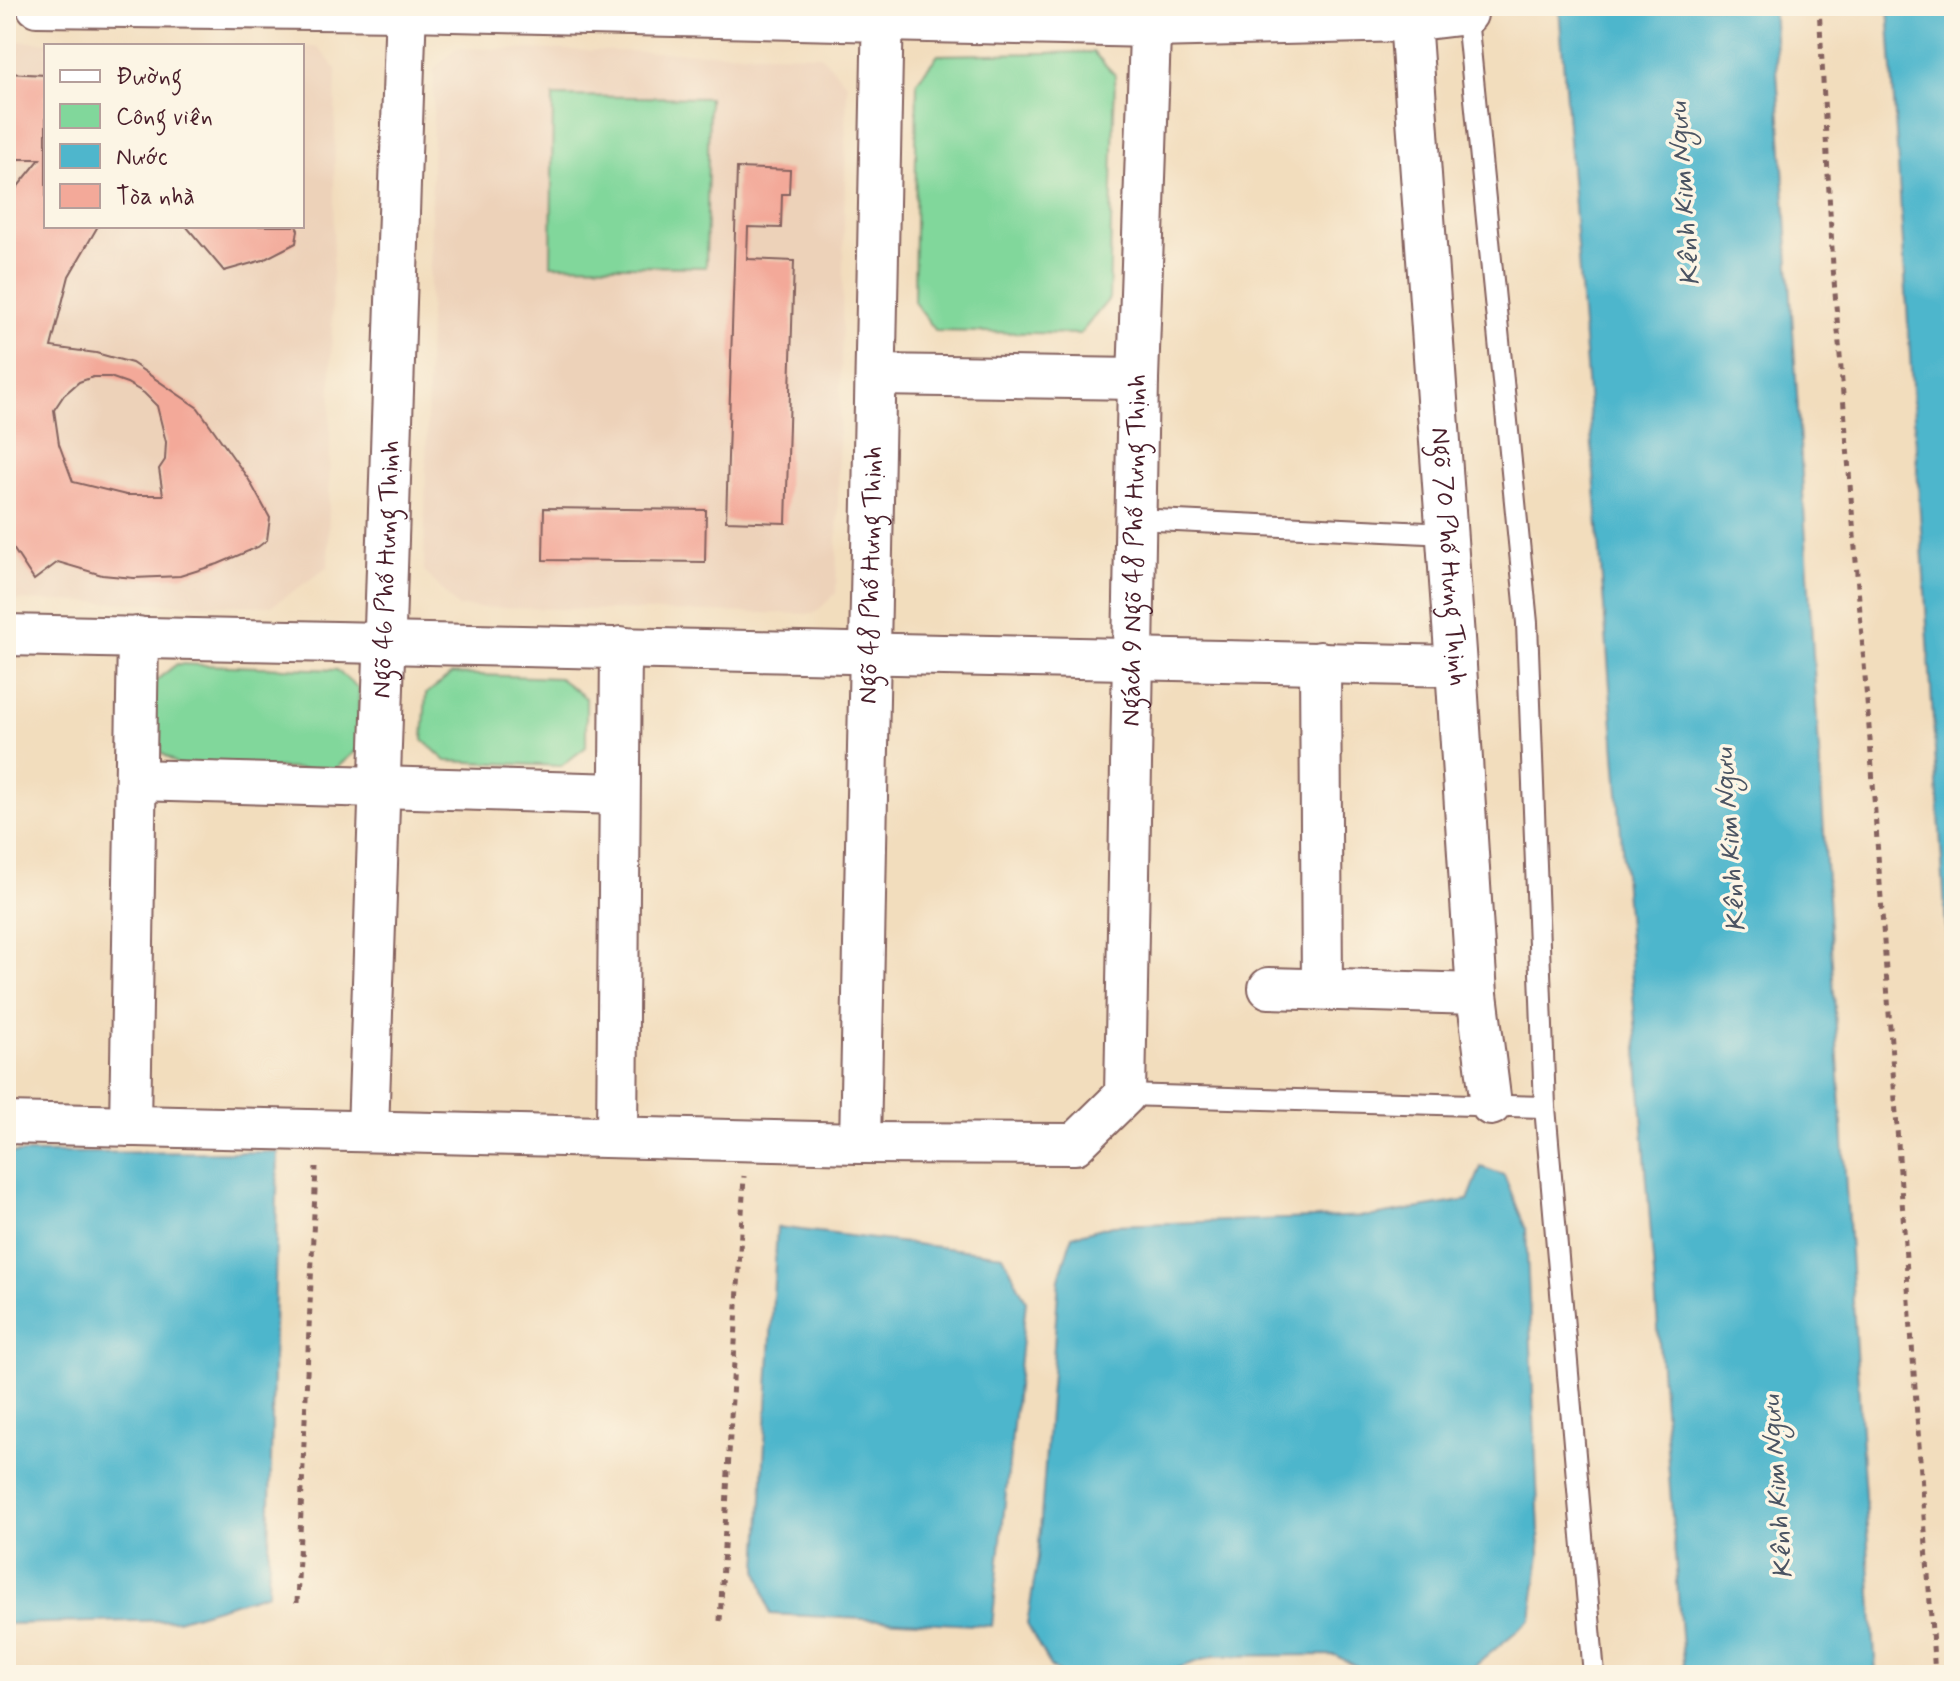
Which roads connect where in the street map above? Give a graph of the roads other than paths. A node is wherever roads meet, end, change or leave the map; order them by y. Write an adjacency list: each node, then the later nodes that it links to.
1 (37, 6): 2 (street)
2 (142, 6): 3 (street)
3 (406, 8): 5 (street); 14 (street, Ngõ 46 Phố Hưng Thịnh)
4 (1466, 10): 6 (street); 28 (lane)
5 (883, 13): 7 (street); 8 (street, Ngõ 48 Phố Hưng Thịnh)
6 (1409, 13): 7 (street); 11 (street, Ngõ 70 Phố Hưng Thịnh)
7 (1151, 16): 9 (street, Ngách 9 Ngõ 48 Phố Hưng Thịnh)
8 (876, 375): 9 (street); 16 (street, Ngõ 48 Phố Hưng Thịnh)
9 (1138, 379): 10 (street, Ngách 9 Ngõ 48 Phố Hưng Thịnh)
10 (1135, 519): 11 (lane); 17 (street, Ngách 9 Ngõ 48 Phố Hưng Thịnh)
11 (1447, 534): 19 (street, Ngõ 70 Phố Hưng Thịnh)
12 (6, 635): 13 (street)
13 (138, 637): 14 (street); 20 (street)
14 (384, 642): 15 (street); 21 (street, Ngõ 46 Phố Hưng Thịnh)
15 (621, 647): 16 (street); 22 (street)
16 (869, 652): 17 (street); 33 (street, Ngõ 48 Phố Hưng Thịnh)
17 (1133, 657): 18 (street); 26 (street, Ngách 9 Ngõ 48 Phố Hưng Thịnh)
18 (1320, 662): 19 (street); 24 (street)
19 (1456, 666): 25 (street, Ngõ 70 Phố Hưng Thịnh)
20 (136, 780): 21 (street); 30 (street)
21 (380, 787): 22 (street); 31 (street, Ngõ 46 Phố Hưng Thịnh)
22 (619, 794): 32 (street)
23 (1269, 988): 24 (street)
24 (1322, 989): 25 (street)
25 (1477, 994): 27 (street, Ngõ 70 Phố Hưng Thịnh)
26 (1125, 1095): 27 (lane); 33 (street)
27 (1491, 1105): 28 (lane)
28 (1545, 1107): 34 (lane)
29 (6, 1123): 30 (street)
30 (130, 1126): 31 (street)
31 (368, 1131): 32 (street)
32 (617, 1137): 33 (street)
33 (860, 1143)
34 (1594, 1675)

